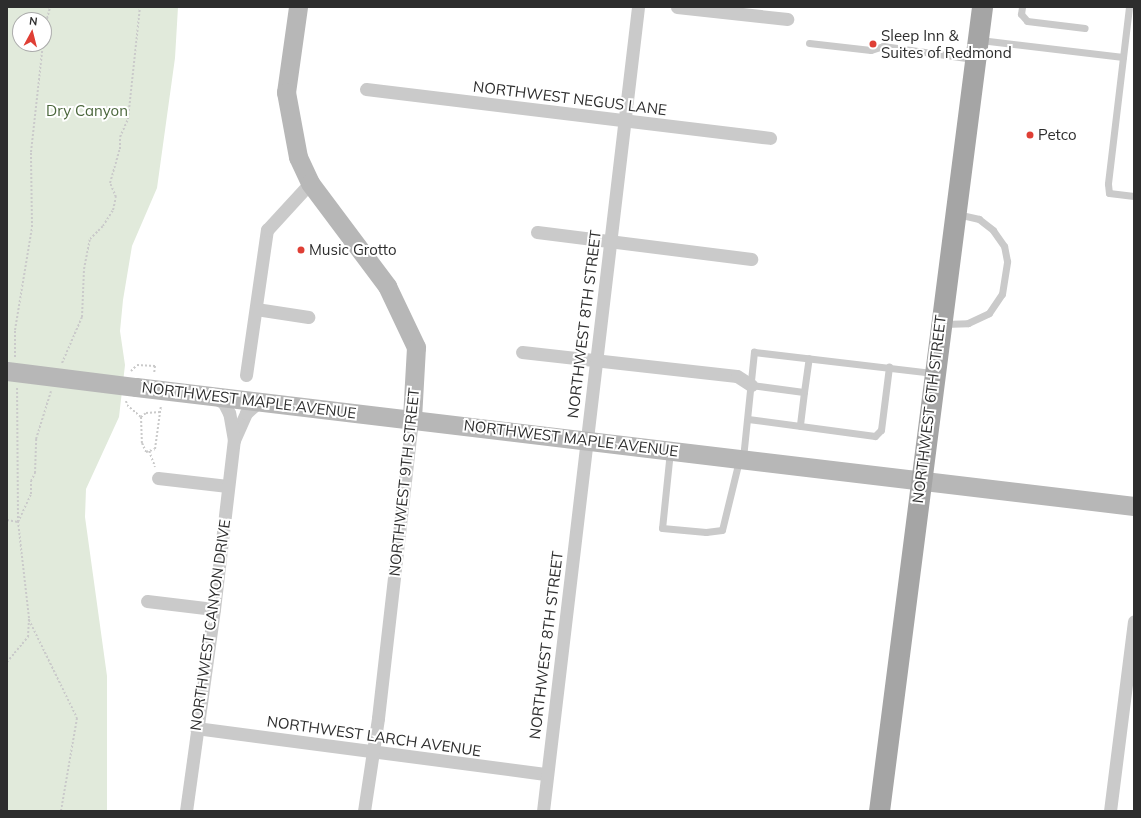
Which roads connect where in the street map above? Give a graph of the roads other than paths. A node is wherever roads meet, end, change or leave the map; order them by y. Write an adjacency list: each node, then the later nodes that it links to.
1 (298, 7): 15 (main road)
2 (638, 7): 13 (street, NORTHWEST 8TH STREET)
3 (677, 7): 7 (street)
4 (982, 7): 10 (main road, NORTHWEST 6TH STREET)
5 (1022, 7): 8 (lane)
6 (1128, 7): 11 (lane)
7 (787, 19)
8 (1085, 28)
9 (809, 43): 10 (lane)
10 (977, 49): 11 (lane); 17 (main road, NORTHWEST 6TH STREET)
11 (1123, 57): 16 (lane)
12 (366, 89): 13 (street, NORTHWEST NEGUS LANE)
13 (624, 120): 14 (street, NORTHWEST NEGUS LANE); 19 (street, NORTHWEST 8TH STREET)
14 (770, 138)
15 (310, 183): 21 (street); 35 (main road, NORTHWEST 9TH STREET)
16 (1134, 196)
17 (955, 214): 23 (main road, NORTHWEST 6TH STREET); 23 (lane)
18 (537, 232): 19 (street)
19 (610, 240): 20 (street); 26 (street, NORTHWEST 8TH STREET)
20 (751, 259)
21 (256, 309): 22 (street); 30 (street)
22 (308, 317)
23 (940, 324): 29 (main road, NORTHWEST 6TH STREET)
24 (522, 352): 26 (street)
25 (809, 358): 27 (lane); 31 (lane); 32 (lane)
26 (596, 361): 31 (street); 39 (street, NORTHWEST 8TH STREET)
27 (889, 367): 29 (lane); 37 (lane)
28 (13, 372): 33 (main road, NORTHWEST MAPLE AVENUE, bridge)
29 (934, 373): 43 (main road, NORTHWEST 6TH STREET)
30 (246, 375)
31 (751, 385): 32 (lane); 36 (lane)
32 (804, 392): 37 (lane)
33 (211, 396): 34 (main road, NORTHWEST MAPLE AVENUE); 38 (street, NORTHWEST CANYON DRIVE)
34 (260, 401): 35 (main road, NORTHWEST MAPLE AVENUE); 38 (street, NORTHWEST CANYON DRIVE)
35 (412, 419): 39 (main road, NORTHWEST MAPLE AVENUE); 50 (street, NORTHWEST 9TH STREET)
36 (748, 419): 37 (lane); 41 (lane)
37 (800, 426)
38 (234, 440): 44 (street, NORTHWEST CANYON DRIVE)
39 (587, 440): 40 (main road, NORTHWEST MAPLE AVENUE); 51 (street, NORTHWEST 8TH STREET)
40 (670, 450): 41 (main road, NORTHWEST MAPLE AVENUE); 41 (lane)
41 (741, 458): 43 (main road, NORTHWEST MAPLE AVENUE)
42 (158, 478): 44 (street)
43 (920, 480): 45 (main road, NORTHWEST MAPLE AVENUE); 55 (main road, NORTHWEST 6TH STREET)
44 (228, 486): 47 (street, NORTHWEST CANYON DRIVE)
45 (1134, 506)
46 (147, 601): 47 (street)
47 (214, 609): 49 (street, NORTHWEST CANYON DRIVE)
48 (1134, 622): 56 (street)
49 (196, 728): 50 (street, NORTHWEST LARCH AVENUE); 52 (street, NORTHWEST CANYON DRIVE)
50 (372, 752): 51 (street, NORTHWEST LARCH AVENUE); 53 (street, NORTHWEST 9TH STREET)
51 (548, 774): 54 (street, NORTHWEST 8TH STREET)
52 (186, 811)
53 (364, 811)
54 (543, 811)
55 (878, 811)
56 (1110, 811)

